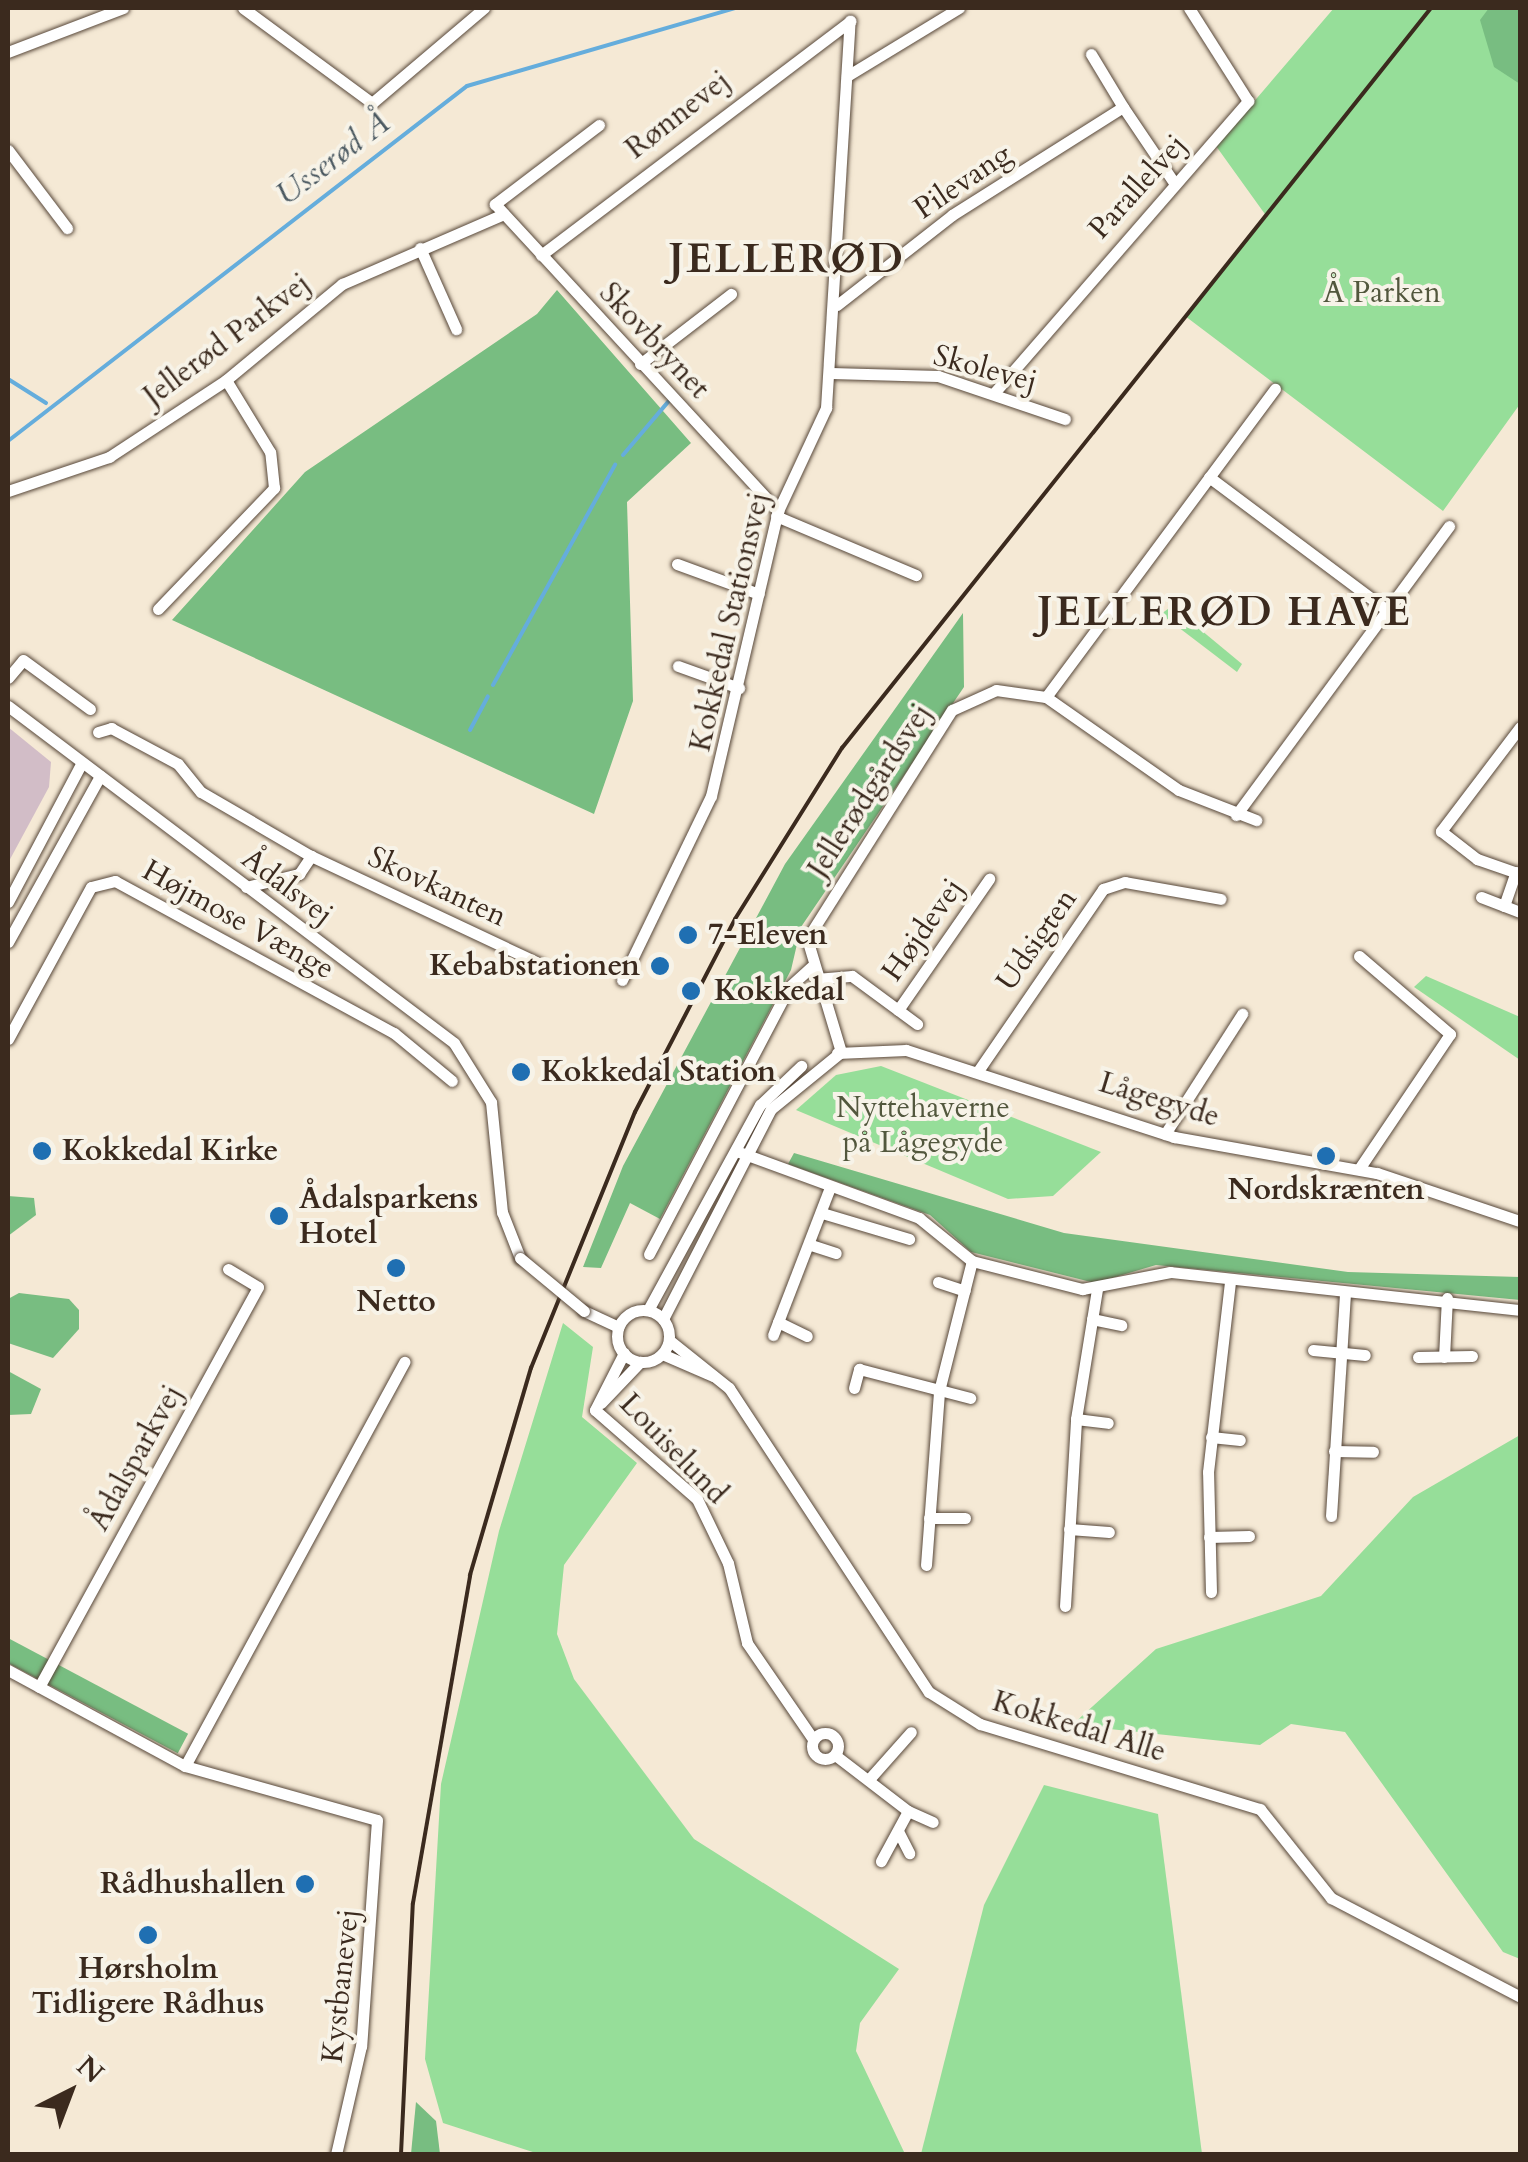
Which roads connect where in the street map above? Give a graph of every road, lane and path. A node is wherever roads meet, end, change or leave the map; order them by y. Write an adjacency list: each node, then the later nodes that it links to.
1 (123, 8): 7 (street)
2 (243, 8): 3 (street)
3 (484, 8)
4 (959, 8): 9 (street)
5 (1189, 8): 13 (street, Parallelvej)
6 (850, 21): 9 (street, Kokkedal Stationsvej); 17 (street, Rønnevej)
7 (8, 52)
8 (1091, 54): 10 (street)
9 (847, 76): 19 (street, Kokkedal Stationsvej)
10 (1123, 108): 13 (street); 19 (street, Pilevang)
11 (599, 125): 14 (street, Jellerød Parkvej)
12 (8, 150): 15 (street)
13 (1175, 184): 25 (street, Parallelvej)
14 (500, 209): 16 (street, Jellerød Parkvej); 17 (street, Skovbrynet)
15 (66, 228)
16 (420, 248): 20 (street); 23 (street, Jellerød Parkvej)
17 (541, 255): 21 (street, Skovbrynet)
18 (731, 294): 21 (street)
19 (836, 305): 22 (street, Kokkedal Stationsvej)
20 (456, 329)
21 (640, 364): 29 (street, Skovbrynet)
22 (831, 373): 25 (street, Skolevej); 29 (street, Kokkedal Stationsvej)
23 (226, 380): 28 (street, Jellerød Parkvej); 34 (street)
24 (1275, 389): 27 (street)
25 (994, 392): 26 (street, Skolevej)
26 (1065, 418)
27 (1209, 477): 35 (street); 39 (street)
28 (8, 492)
29 (777, 513): 32 (street); 33 (street, Kokkedal Stationsvej)
30 (1449, 526): 35 (street)
31 (676, 564): 33 (street)
32 (916, 574)
33 (759, 594): 38 (street, Kokkedal Stationsvej)
34 (158, 609)
35 (1387, 610): 46 (street)
36 (678, 666): 38 (street)
37 (8, 678): 41 (street)
38 (739, 688): 61 (street, Kokkedal Stationsvej)
39 (1046, 697): 46 (street, Jellerødgårdsvej); 60 (street, Jellerødgårdsvej)
40 (8, 706): 44 (street, Ådalsvej)
41 (90, 710)
42 (1520, 727): 49 (street)
43 (98, 732): 48 (street, Skovkanten)
44 (82, 762): 45 (street, Ådalsvej); 54 (street)
45 (100, 776): 51 (street, Ådalsvej); 57 (street)
46 (1236, 815): 47 (street, Jellerødgårdsvej)
47 (1256, 820)
48 (311, 856): 51 (street); 59 (street, Skovkanten)
49 (1518, 873): 55 (street)
50 (990, 879): 62 (street, Højdevej)
51 (246, 887): 93 (street, Ådalsvej, bridge)
52 (1481, 897): 55 (street)
53 (1221, 899): 67 (street, Udsigten)
54 (8, 902)
55 (1504, 906): 56 (street)
56 (1520, 912)
57 (8, 942)
58 (1359, 956): 71 (street)
59 (541, 964)
60 (814, 973): 62 (street); 66 (street, Jellerødgårdsvej); 77 (street)
61 (622, 980)
62 (898, 1010): 64 (street)
63 (1242, 1014): 69 (street)
64 (916, 1024)
65 (8, 1040): 68 (street, Højmose Vænge)
66 (841, 1052): 67 (street, Lågegyde); 70 (street, Lågegyde); 70 (street, Lågegyde)
67 (978, 1071): 69 (street, Lågegyde)
68 (452, 1081)
69 (1165, 1134): 71 (street, Lågegyde)
70 (741, 1153): 72 (street); 87 (street, Lågegyde); 89 (street, Lågegyde)
71 (1359, 1170): 74 (street, Lågegyde)
72 (830, 1187): 73 (street); 79 (street)
73 (822, 1213): 75 (street); 76 (street)
74 (1520, 1221)
75 (909, 1240)
76 (811, 1245): 78 (street); 91 (street)
77 (649, 1254)
78 (836, 1254)
79 (972, 1261): 83 (street); 84 (street)
80 (228, 1269): 129 (street, Ådalsparkvej)
81 (1230, 1281): 84 (street); 85 (street); 114 (street)
82 (938, 1282): 83 (street)
83 (964, 1290): 109 (street)
84 (1097, 1290): 90 (street)
85 (1344, 1293): 86 (street); 99 (street)
86 (1447, 1298): 88 (street); 104 (street)
87 (648, 1310): 89 (street); 93 (street)
88 (1520, 1310)
89 (664, 1320): 96 (street)
90 (1092, 1320): 92 (street); 112 (street)
91 (778, 1322): 94 (street); 95 (street)
92 (1121, 1325)
93 (619, 1326): 98 (street)
94 (772, 1335)
95 (807, 1336)
96 (669, 1340): 100 (street); 107 (street, Kokkedal Alle)
97 (1312, 1350): 99 (street)
98 (624, 1353): 106 (street); 111 (street, Louiselund)
99 (1339, 1353): 101 (street); 116 (street)
100 (662, 1354): 106 (street); 107 (street)
101 (1365, 1355)
102 (1472, 1356): 104 (street)
103 (1418, 1357): 104 (street)
104 (1444, 1358)
105 (404, 1362): 133 (street)
106 (640, 1362): 111 (street, Louiselund)
107 (725, 1383): 140 (street, Kokkedal Alle)
108 (854, 1388): 109 (street)
109 (939, 1392): 110 (street); 119 (street)
110 (970, 1398)
111 (598, 1407): 131 (street, Louiselund)
112 (1076, 1418): 113 (street); 121 (street)
113 (1108, 1424)
114 (1210, 1437): 115 (street); 124 (street)
115 (1240, 1440)
116 (1334, 1451): 117 (street); 118 (street)
117 (1373, 1452)
118 (1330, 1516)
119 (929, 1518): 120 (street); 125 (street)
120 (965, 1518)
121 (1068, 1529): 122 (street); 127 (street)
122 (1109, 1532)
123 (1249, 1536): 124 (street)
124 (1209, 1537): 126 (street)
125 (926, 1566)
126 (1210, 1592)
127 (1065, 1606)
128 (8, 1670): 129 (street)
129 (39, 1687): 133 (street)
130 (911, 1732): 134 (street)
131 (814, 1739): 132 (street); 132 (street)
132 (835, 1755): 134 (street)
133 (185, 1766): 141 (street, Kystbanevej)
134 (871, 1777): 135 (street)
135 (908, 1811): 136 (street); 137 (street)
136 (933, 1822)
137 (898, 1831): 138 (street); 139 (street)
138 (910, 1853)
139 (882, 1861)
140 (1520, 1997)
141 (336, 2154)

